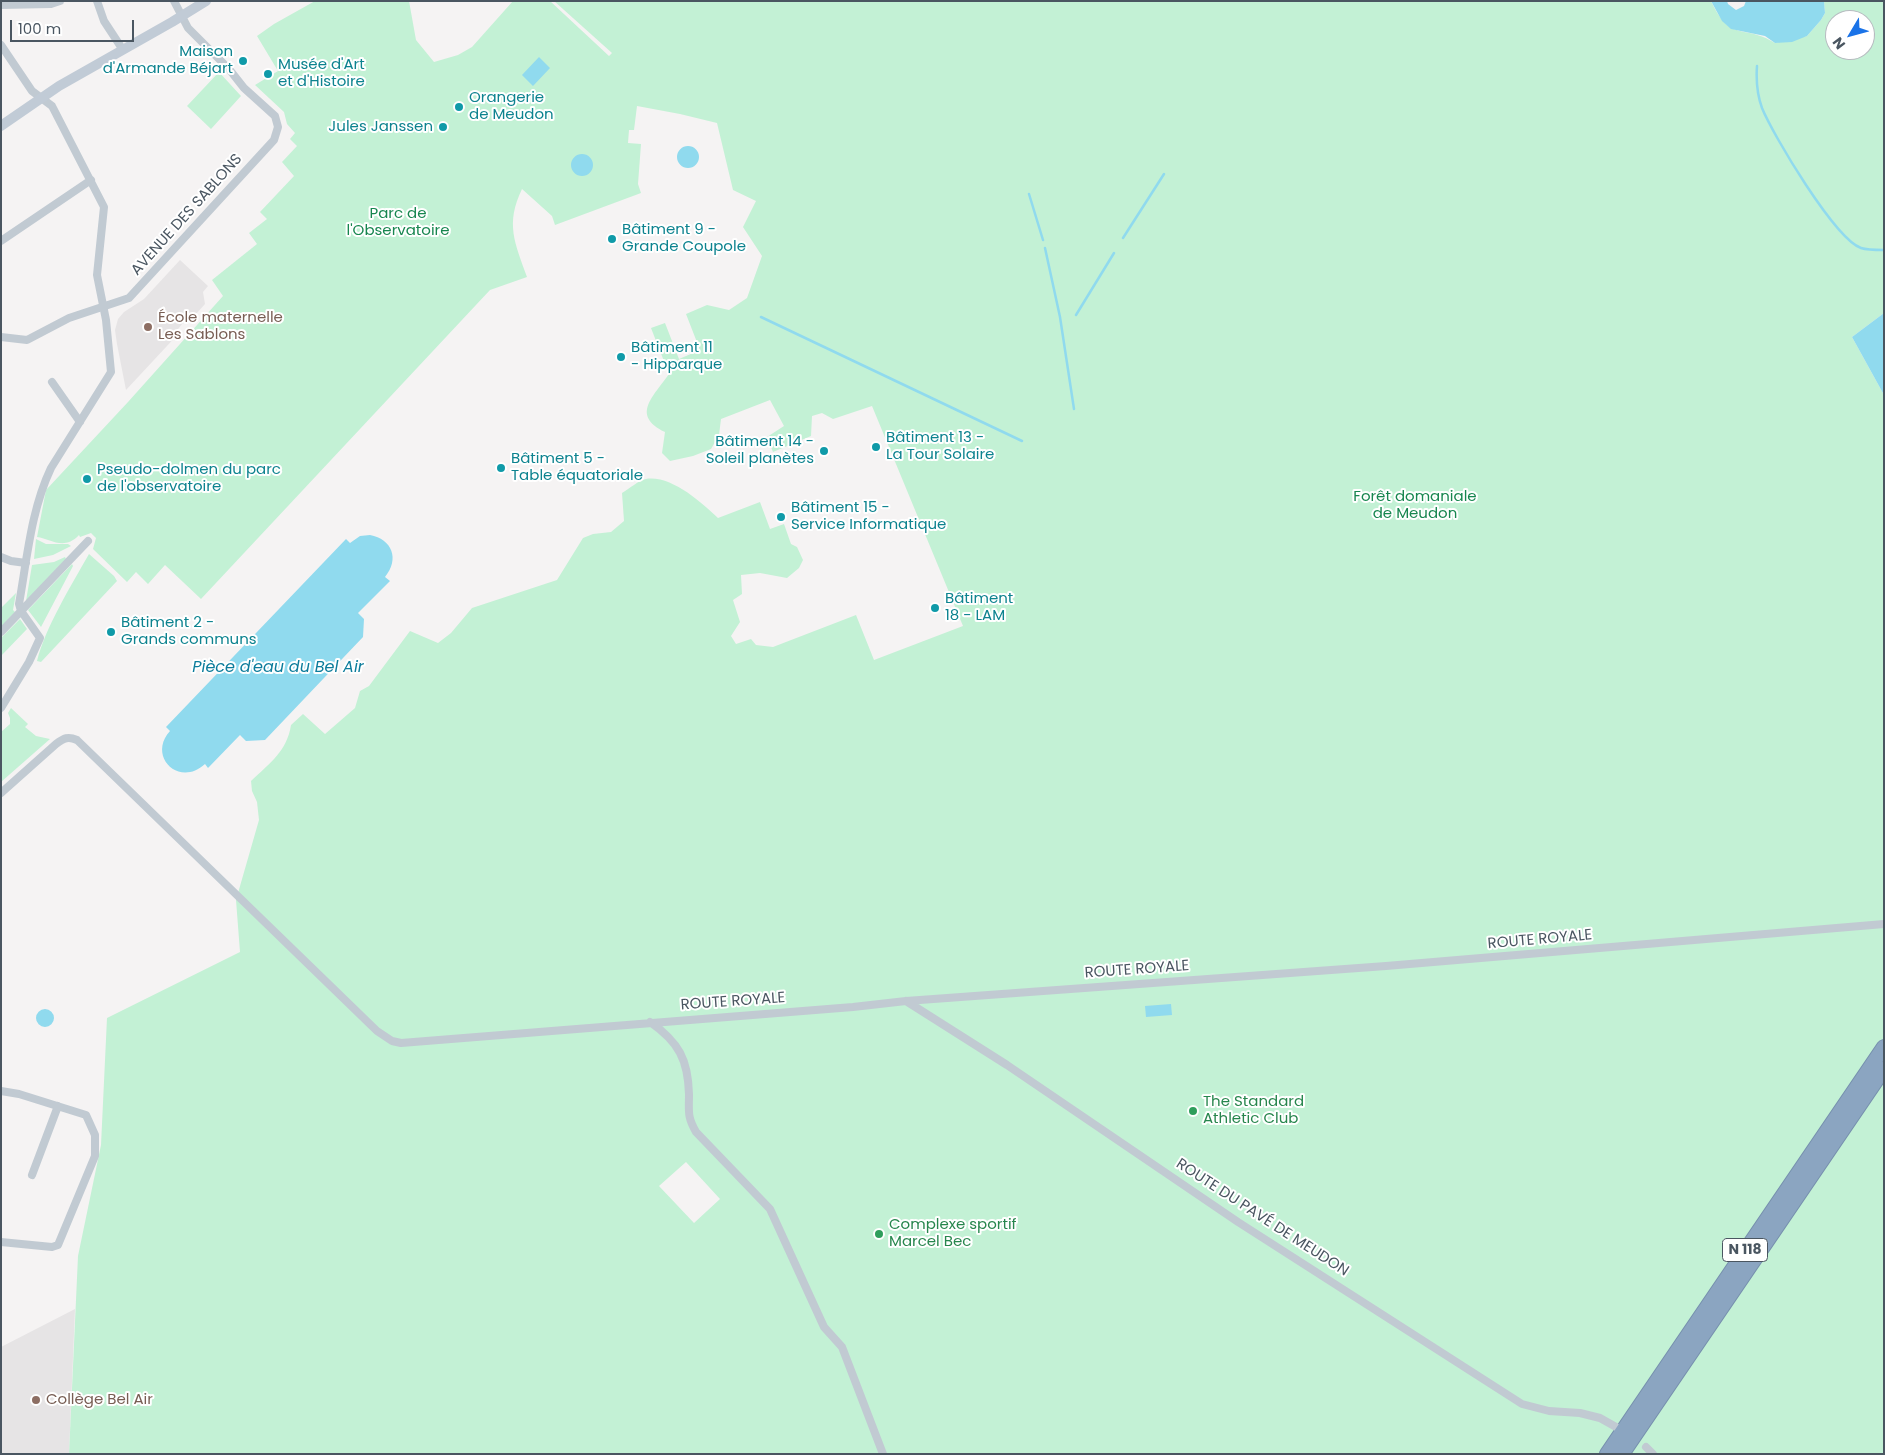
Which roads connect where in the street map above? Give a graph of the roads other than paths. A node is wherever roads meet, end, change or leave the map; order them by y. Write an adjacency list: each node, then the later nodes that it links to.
1 (60, 1): 5 (street)
2 (97, 1): 9 (street)
3 (174, 1): 7 (street)
4 (206, 1): 7 (main road)
5 (50, 3): 6 (street)
6 (1, 5)
7 (182, 17): 9 (main road); 14 (street, AVENUE DES SABLONS)
8 (1, 45): 10 (street)
9 (123, 50): 10 (main road)
10 (42, 98): 11 (main road); 12 (street)
11 (1, 126)
12 (91, 180): 13 (street); 14 (street)
13 (1, 240)
14 (102, 305): 15 (street, AVENUE DES SABLONS); 17 (street)
15 (1, 337)
16 (52, 382): 17 (street)
17 (80, 422): 20 (street)
18 (88, 541): 21 (street)
19 (1, 557): 20 (street)
20 (26, 563): 21 (street)
21 (21, 612): 22 (street); 23 (street)
22 (1, 632)
23 (1, 708)
24 (1, 792): 27 (street, ROUTE ROYALE)
25 (1884, 924): 26 (street, ROUTE ROYALE)
26 (906, 1001): 27 (street, ROUTE ROYALE); 34 (street, ROUTE DU PAVÉ DE MEUDON)
27 (650, 1022): 36 (street)
28 (1884, 1047): 37 (highway, N 118)
29 (1884, 1069): 38 (highway, N 118)
30 (1, 1091): 31 (street)
31 (58, 1106): 32 (street); 33 (street)
32 (32, 1176)
33 (1, 1242)
34 (1616, 1427)
35 (1646, 1447): 39 (street)
36 (883, 1454)
37 (1607, 1454)
38 (1622, 1454)
39 (1653, 1454)

